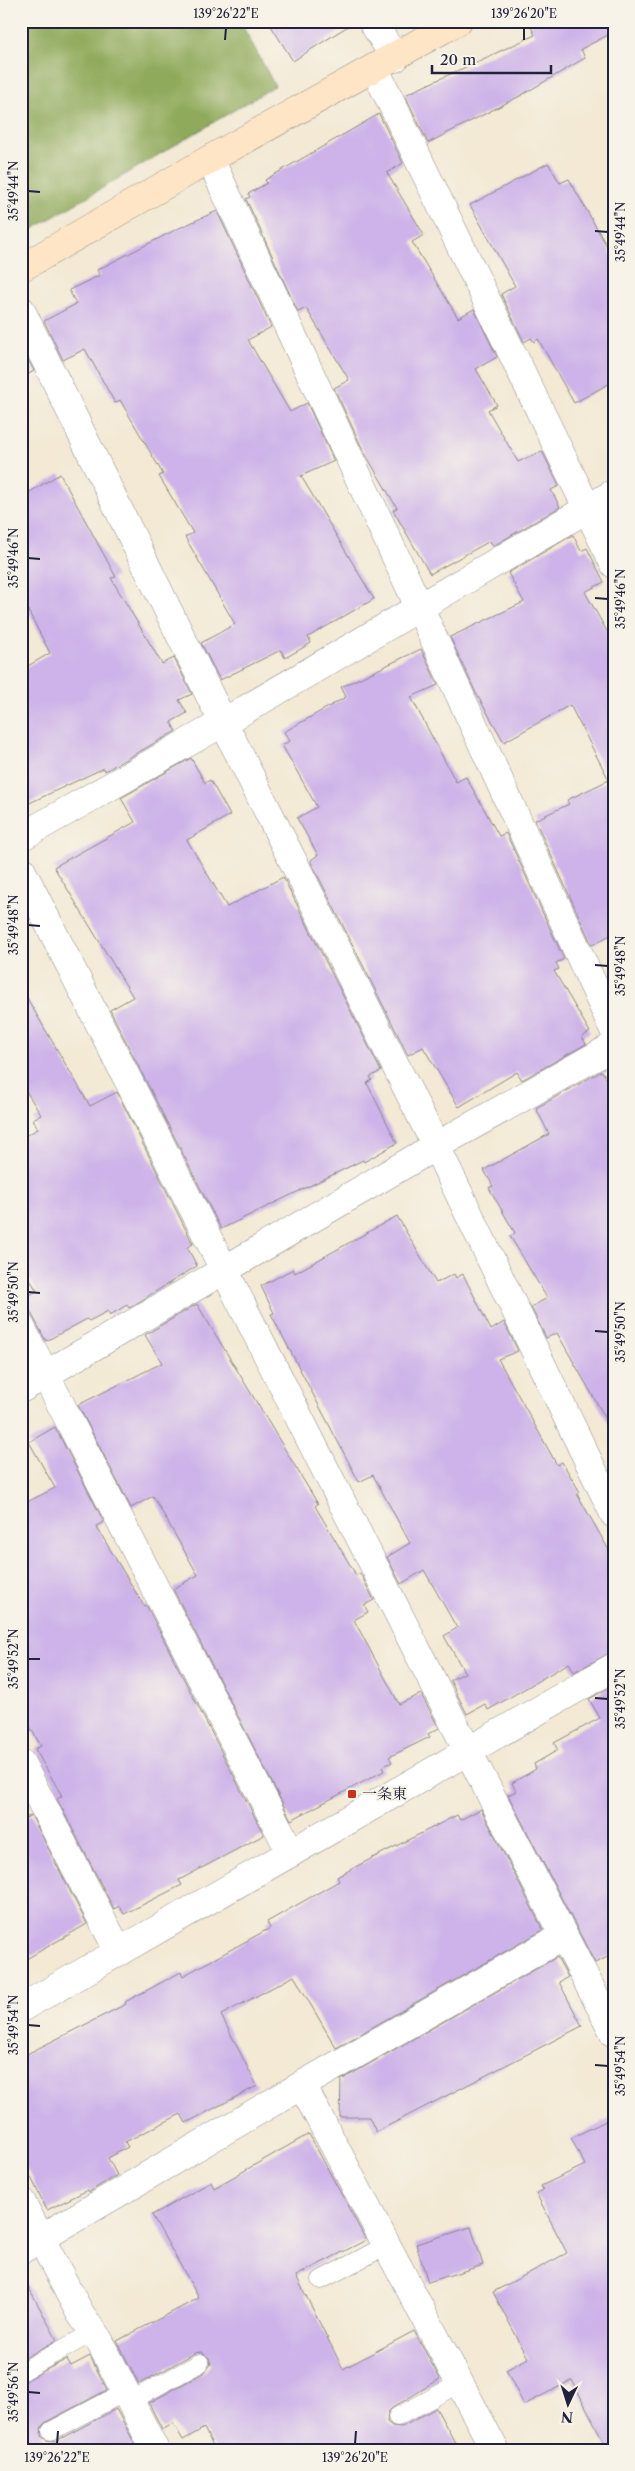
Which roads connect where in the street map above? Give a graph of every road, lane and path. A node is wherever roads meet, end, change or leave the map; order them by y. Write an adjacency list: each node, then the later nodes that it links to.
1 (372, 21): 3 (street)
2 (458, 21): 3 (street)
3 (385, 64): 4 (street); 8 (street)
4 (210, 159): 5 (street); 10 (street)
5 (21, 268)
6 (21, 310): 11 (street)
7 (614, 493): 8 (street)
8 (588, 509): 9 (street); 10 (street)
9 (614, 564)
10 (420, 608): 11 (street); 14 (street)
11 (224, 722): 12 (street); 16 (street)
12 (21, 837)
13 (21, 869): 17 (street)
14 (614, 1030)
15 (614, 1046): 16 (street)
16 (436, 1146): 17 (street); 21 (street)
17 (226, 1270): 19 (street); 23 (street)
18 (21, 1327): 19 (street)
19 (46, 1374): 20 (street); 25 (street)
20 (21, 1390)
21 (614, 1514)
22 (614, 1667): 23 (street)
23 (468, 1751): 25 (street); 26 (street)
24 (21, 1763): 27 (street)
25 (291, 1852): 27 (street)
26 (563, 1936): 29 (street); 30 (street)
27 (119, 1952): 28 (street)
28 (21, 2008)
29 (614, 2033)
30 (302, 2085): 32 (street); 33 (street)
31 (21, 2201): 32 (street)
32 (31, 2245): 35 (street)
33 (386, 2245): 34 (lane); 38 (street)
34 (321, 2280)
35 (92, 2333): 37 (lane); 39 (street)
36 (200, 2363): 39 (lane)
37 (21, 2372)
38 (460, 2382): 40 (lane); 43 (street)
39 (128, 2397): 41 (lane); 42 (street)
40 (396, 2417)
41 (51, 2430)
42 (155, 2450)
43 (495, 2450)

